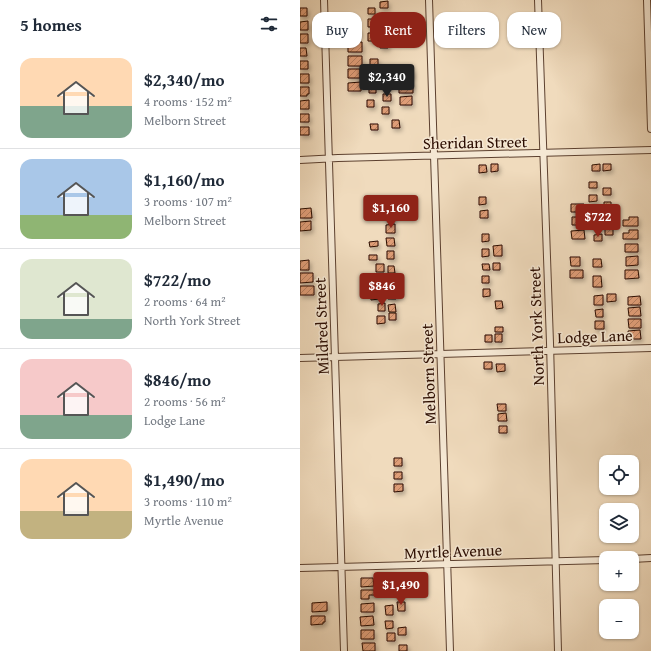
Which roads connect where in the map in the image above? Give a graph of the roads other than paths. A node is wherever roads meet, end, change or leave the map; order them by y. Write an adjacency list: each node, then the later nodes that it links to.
1 (324, 0): 9 (street, Mildred Street)
2 (429, 0): 8 (street, Melborn Street)
3 (538, 0): 7 (street, North York Street)
4 (647, 0): 5 (street)
5 (651, 129)
6 (651, 150): 7 (street, Sheridan Street)
7 (543, 153): 8 (street, Sheridan Street); 12 (street, North York Street)
8 (434, 156): 9 (street, Sheridan Street); 13 (street, Melborn Street)
9 (329, 159): 10 (street, Sheridan Street); 14 (street, Mildred Street)
10 (300, 160)
11 (651, 348): 12 (street, Lodge Lane)
12 (550, 351): 13 (street, Lodge Lane); 19 (street, North York Street)
13 (441, 354): 14 (street, Lodge Lane); 20 (street, Melborn Street)
14 (335, 357): 15 (street, Lodge Lane); 21 (street, Mildred Street)
15 (300, 358)
16 (651, 558): 17 (street)
17 (639, 559)
18 (599, 560): 19 (street, Myrtle Avenue)
19 (555, 561): 20 (street, Myrtle Avenue); 25 (street, North York Street)
20 (447, 564): 21 (street, Myrtle Avenue); 24 (street, Melborn Street)
21 (341, 567): 22 (street, Myrtle Avenue); 23 (street, Mildred Street)
22 (300, 568)
23 (344, 651)
24 (450, 651)
25 (558, 651)

